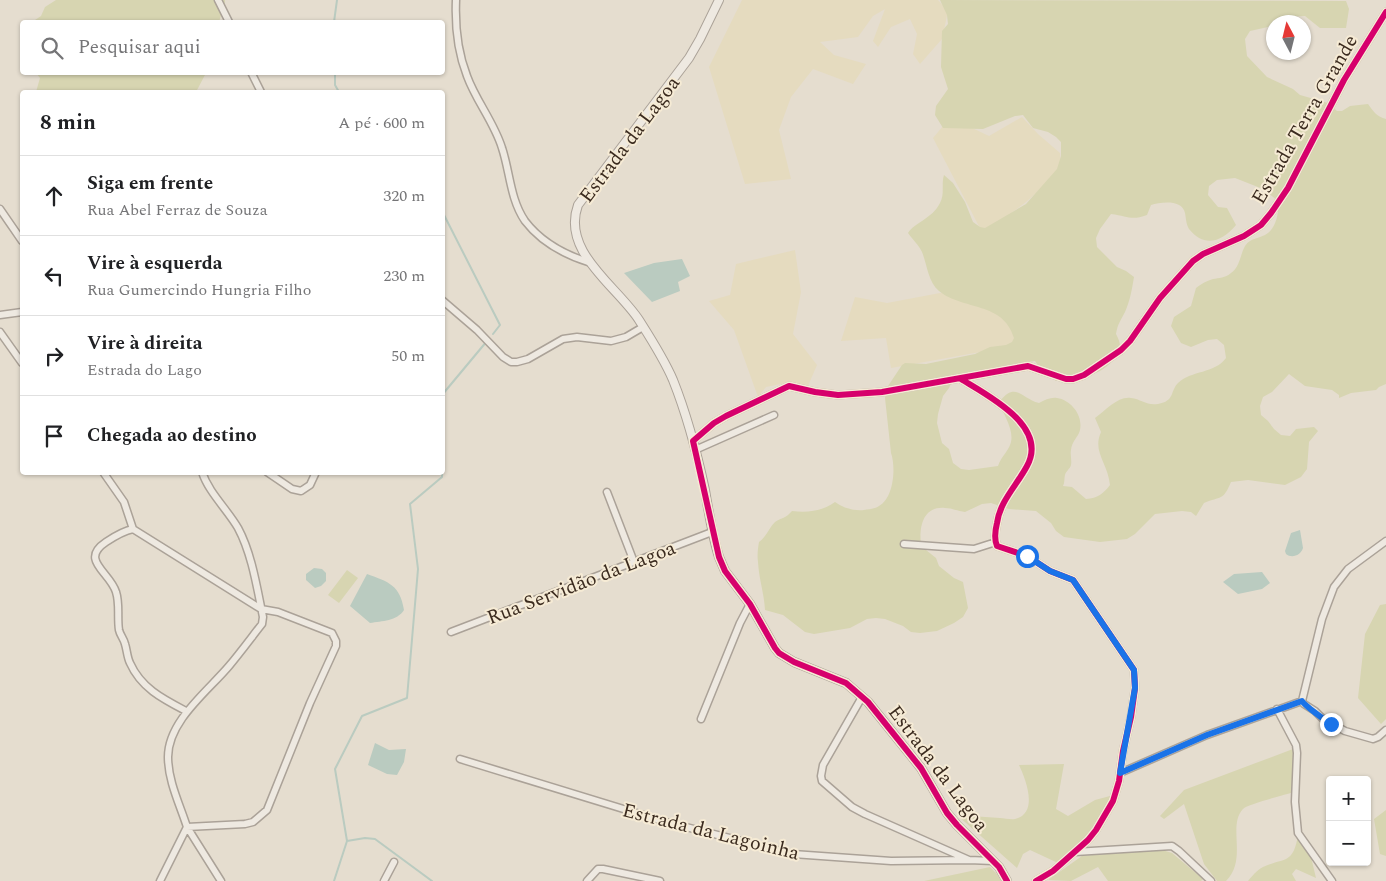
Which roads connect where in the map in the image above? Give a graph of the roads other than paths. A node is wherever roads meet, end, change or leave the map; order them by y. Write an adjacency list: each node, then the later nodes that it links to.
1 (218, 0): 5 (street)
2 (456, 0): 10 (street)
3 (719, 0): 10 (street, Estrada da Lagoa)
4 (1386, 12): 17 (street, Estrada Terra Grande)
5 (228, 20)
6 (252, 75): 7 (street)
7 (260, 90)
8 (0, 209): 9 (street)
9 (20, 238)
10 (588, 262): 14 (street, Estrada da Lagoa)
11 (445, 303): 14 (street)
12 (20, 312): 13 (street)
13 (0, 315)
14 (644, 327): 19 (street, Estrada da Lagoa)
15 (0, 332): 16 (street)
16 (20, 360)
17 (961, 379): 19 (street, Estrada Terra Grande); 29 (street)
18 (774, 415): 20 (street)
19 (692, 441): 20 (street, Estrada da Lagoa)
20 (695, 450): 27 (street, Estrada da Lagoa)
21 (105, 475): 26 (street)
22 (203, 475): 33 (street)
23 (271, 475): 24 (street)
24 (315, 475)
25 (607, 492): 31 (street)
26 (134, 529): 33 (street); 38 (street)
27 (712, 532): 31 (street, Rua Servidão da Lagoa); 32 (street, Estrada da Lagoa)
28 (1386, 541): 36 (street)
29 (996, 542): 30 (street); 42 (street)
30 (904, 544)
31 (634, 562): 34 (street, Rua Servidão da Lagoa)
32 (750, 604): 35 (street, Estrada da Lagoa); 39 (street)
33 (261, 609): 38 (street); 43 (street)
34 (450, 632)
35 (862, 697): 45 (street); 46 (street, Estrada da Lagoa)
36 (1302, 701): 37 (street); 40 (street)
37 (1277, 709): 42 (street); 56 (street)
38 (186, 711): 43 (street)
39 (700, 719)
40 (1386, 730)
41 (460, 759): 45 (street, Estrada da Lagoinha)
42 (1120, 773): 44 (street)
43 (187, 827): 48 (street); 49 (street)
44 (1075, 852): 54 (street); 55 (street)
45 (970, 860): 46 (street, Estrada da Lagoinha)
46 (993, 861): 53 (street, Estrada da Lagoa)
47 (394, 862): 50 (street)
48 (160, 881)
49 (221, 881)
50 (384, 881)
51 (587, 881): 52 (street)
52 (660, 881)
53 (1007, 881)
54 (1036, 881)
55 (1211, 881)
56 (1332, 881)

